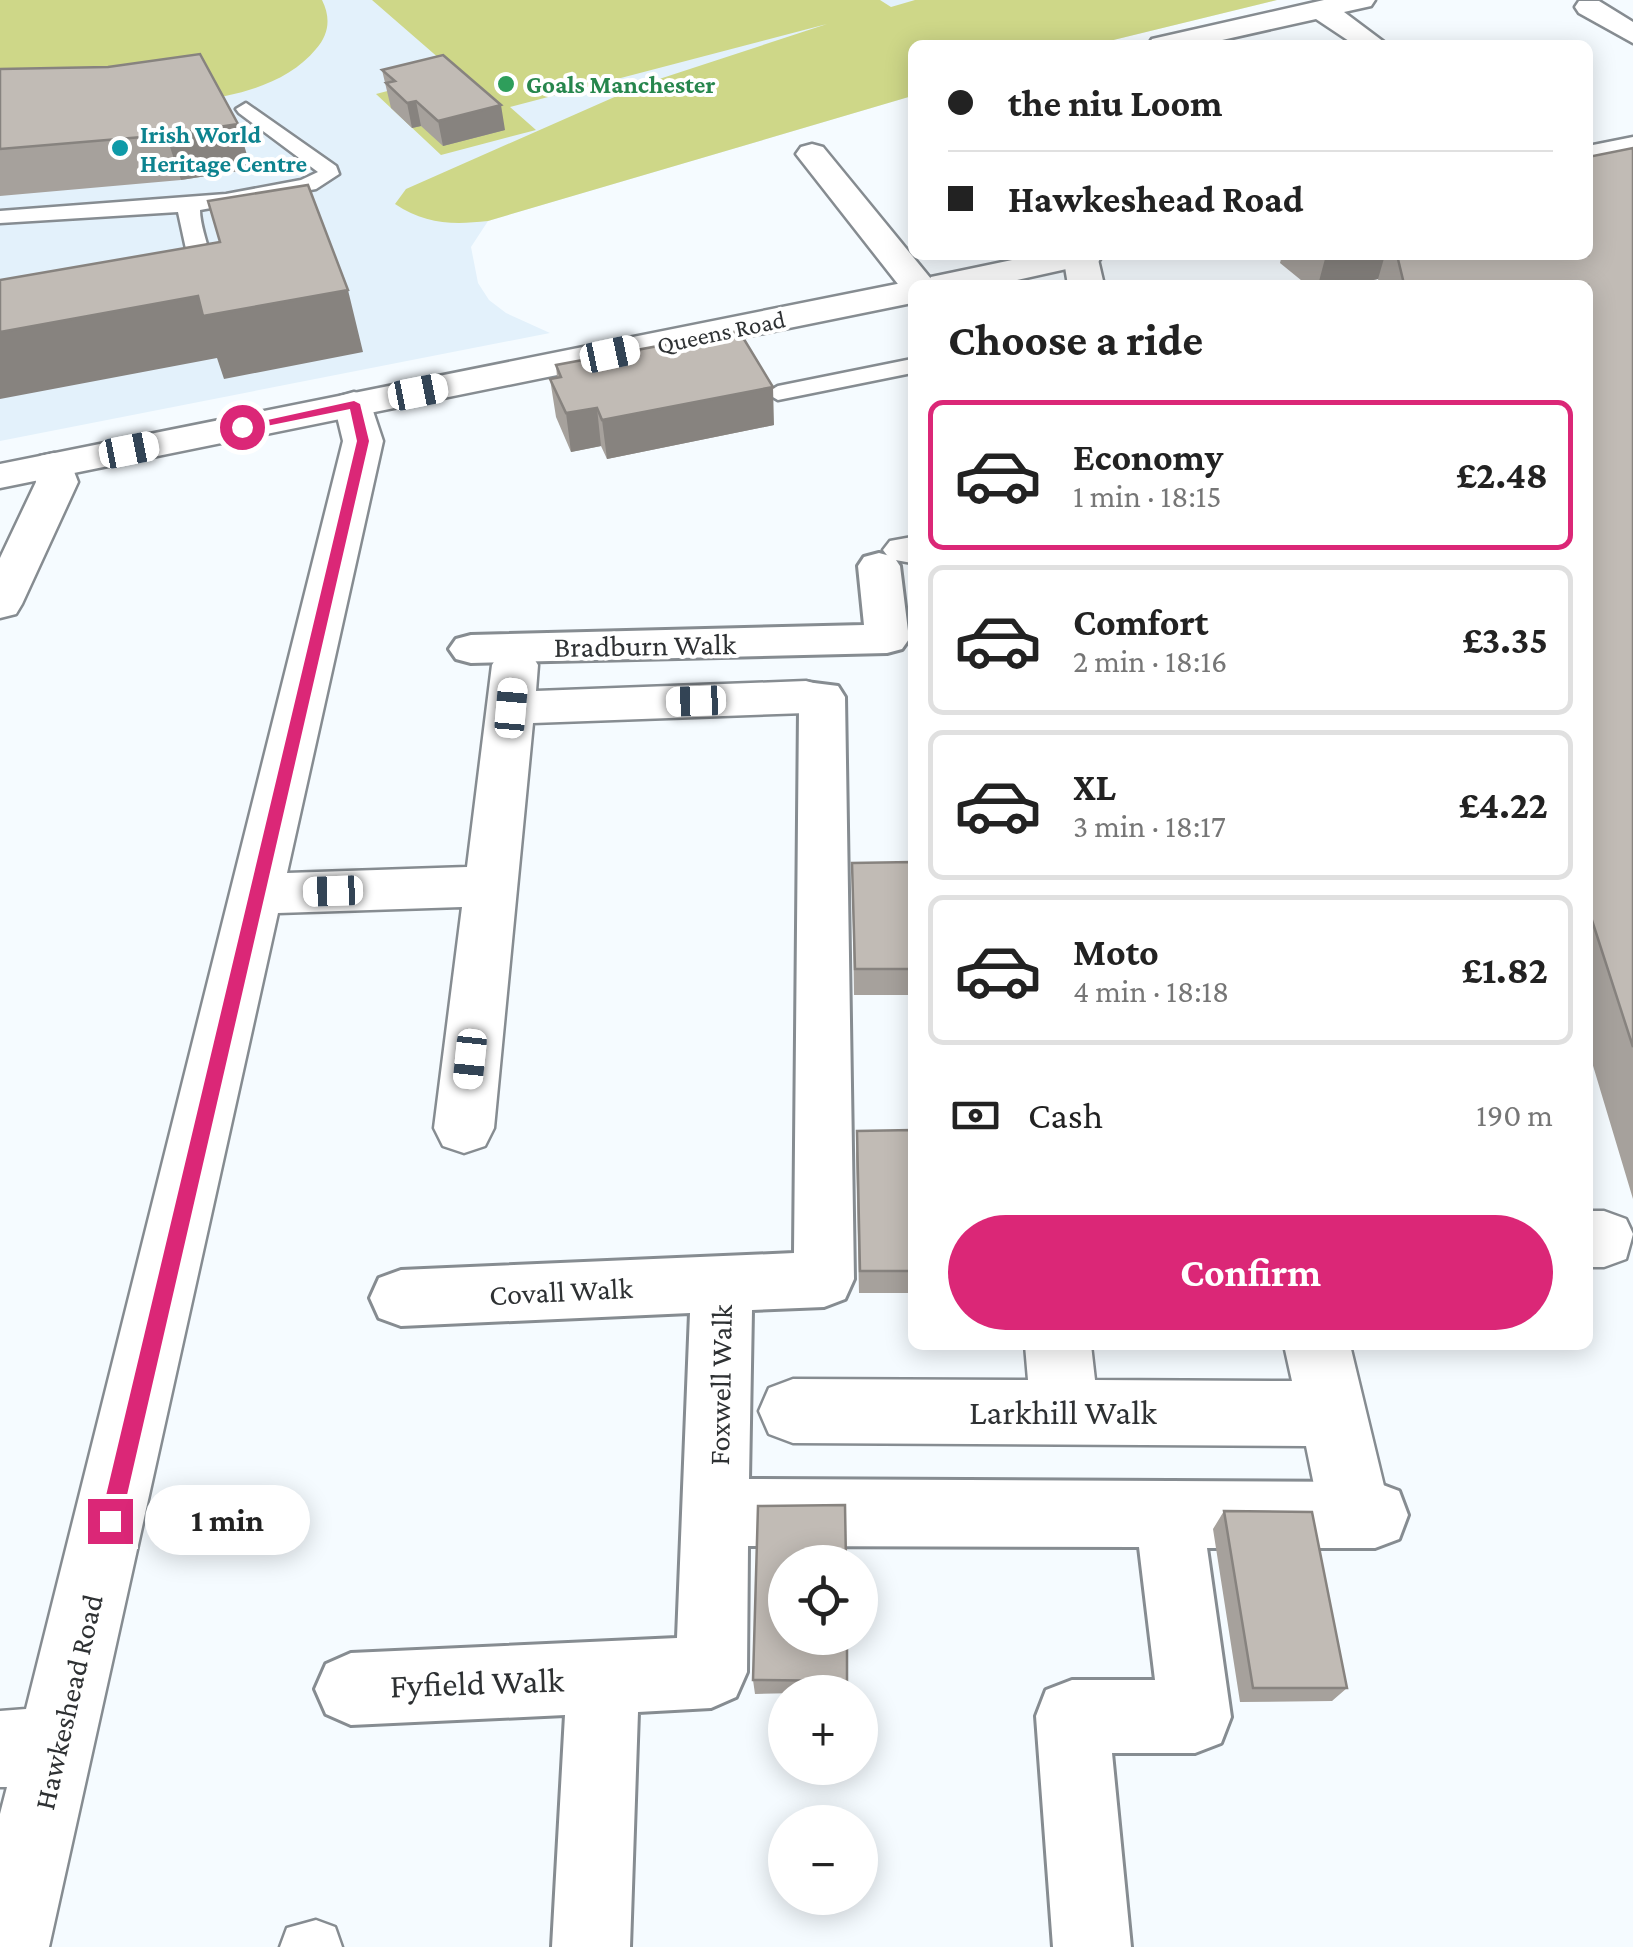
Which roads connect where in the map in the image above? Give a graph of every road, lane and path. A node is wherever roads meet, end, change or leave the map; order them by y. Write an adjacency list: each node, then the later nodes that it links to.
1 (1362, 0): 3 (main road)
2 (1590, 8): 4 (main road)
3 (1323, 10): 5 (main road); 6 (main road)
4 (1633, 34)
5 (1185, 40)
6 (1367, 40)
7 (246, 108): 11 (lane)
8 (1633, 146): 10 (main road)
9 (812, 154): 14 (main road)
10 (1593, 155)
11 (189, 204): 12 (lane); 17 (lane)
12 (0, 217)
13 (1064, 260): 15 (main road)
14 (914, 280)
15 (968, 280)
16 (908, 293): 20 (main road, Queens Road)
17 (176, 305)
18 (908, 367): 19 (lane)
19 (778, 393)
20 (354, 404): 21 (main road, Queens Road); 28 (main road, Hawkeshead Road)
21 (54, 465): 22 (main road, Queens Road); 24 (main road)
22 (0, 476)
23 (899, 555): 26 (street)
24 (0, 604)
25 (499, 674): 26 (main road); 26 (street, Bradburn Walk); 27 (main road)
26 (816, 678): 30 (street, Foxwell Walk)
27 (488, 886): 28 (main road); 29 (main road)
28 (255, 894): 42 (main road, Hawkeshead Road)
29 (464, 1128)
30 (722, 1284): 31 (street, Covall Walk); 38 (street, Foxwell Walk)
31 (401, 1298)
32 (1059, 1350): 35 (main road)
33 (1318, 1350): 36 (main road)
34 (793, 1411): 35 (main road, Larkhill Walk)
35 (1065, 1412): 36 (main road, Larkhill Walk)
36 (1333, 1414): 37 (main road)
37 (1362, 1502): 39 (street)
38 (718, 1512): 39 (street); 40 (street, Foxwell Walk)
39 (1169, 1513): 47 (street)
40 (604, 1678): 41 (street, Fyfield Walk); 46 (street)
41 (351, 1688)
42 (29, 1747): 44 (main road, Hawkeshead Road)
43 (316, 1946): 45 (lane)
44 (8, 1947)
45 (306, 1947)
46 (591, 1947)
47 (1092, 1947)

